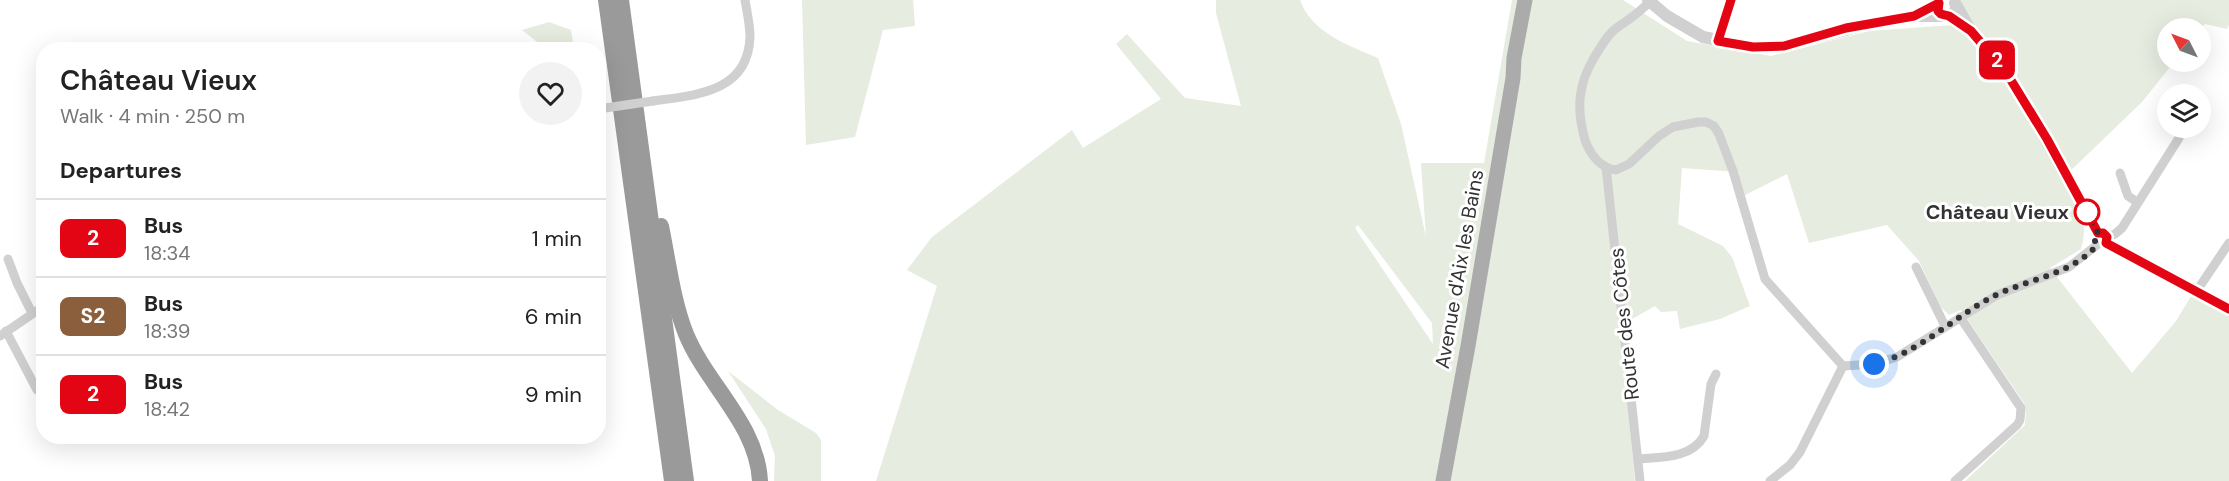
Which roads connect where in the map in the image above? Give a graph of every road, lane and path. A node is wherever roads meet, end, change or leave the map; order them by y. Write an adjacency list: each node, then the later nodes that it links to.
1 (606, 0): 30 (highway)
2 (621, 0): 11 (highway)
3 (745, 0): 12 (street, bridge)
4 (1525, 0): 10 (main road, Avenue d'Aix les Bains)
5 (1531, 0): 10 (main road, Avenue d'Aix les Bains)
6 (1649, 1): 9 (street); 14 (street)
7 (1940, 2): 8 (street); 9 (street)
8 (1952, 7): 9 (street); 18 (street)
9 (1914, 16)
10 (1513, 78): 35 (main road, Avenue d'Aix les Bains)
11 (633, 91): 38 (highway); 39 (highway)
12 (606, 107)
13 (2179, 138): 16 (street)
14 (1606, 167): 31 (street); 34 (street, Route des Côtes)
15 (2120, 173): 16 (street)
16 (2137, 202): 17 (street)
17 (2120, 230): 18 (street); 20 (street)
18 (2102, 239): 20 (street); 27 (street)
19 (2229, 243): 23 (street)
20 (2119, 249): 23 (street)
21 (8, 259): 26 (street)
22 (1916, 267): 28 (street)
23 (2196, 292): 24 (street)
24 (2229, 309)
25 (36, 311): 26 (street)
26 (32, 313): 29 (street)
27 (1960, 317): 28 (street); 42 (street)
28 (1945, 326): 31 (street)
29 (3, 333): 33 (street)
30 (652, 337): 36 (highway); 37 (highway)
31 (1843, 366): 41 (street)
32 (1716, 374): 34 (street)
33 (36, 387)
34 (1638, 459): 40 (street, Route des Côtes)
35 (1444, 476)
36 (665, 481)
37 (672, 481)
38 (686, 481)
39 (760, 481)
40 (1640, 481)
41 (1770, 481)
42 (1955, 481)

